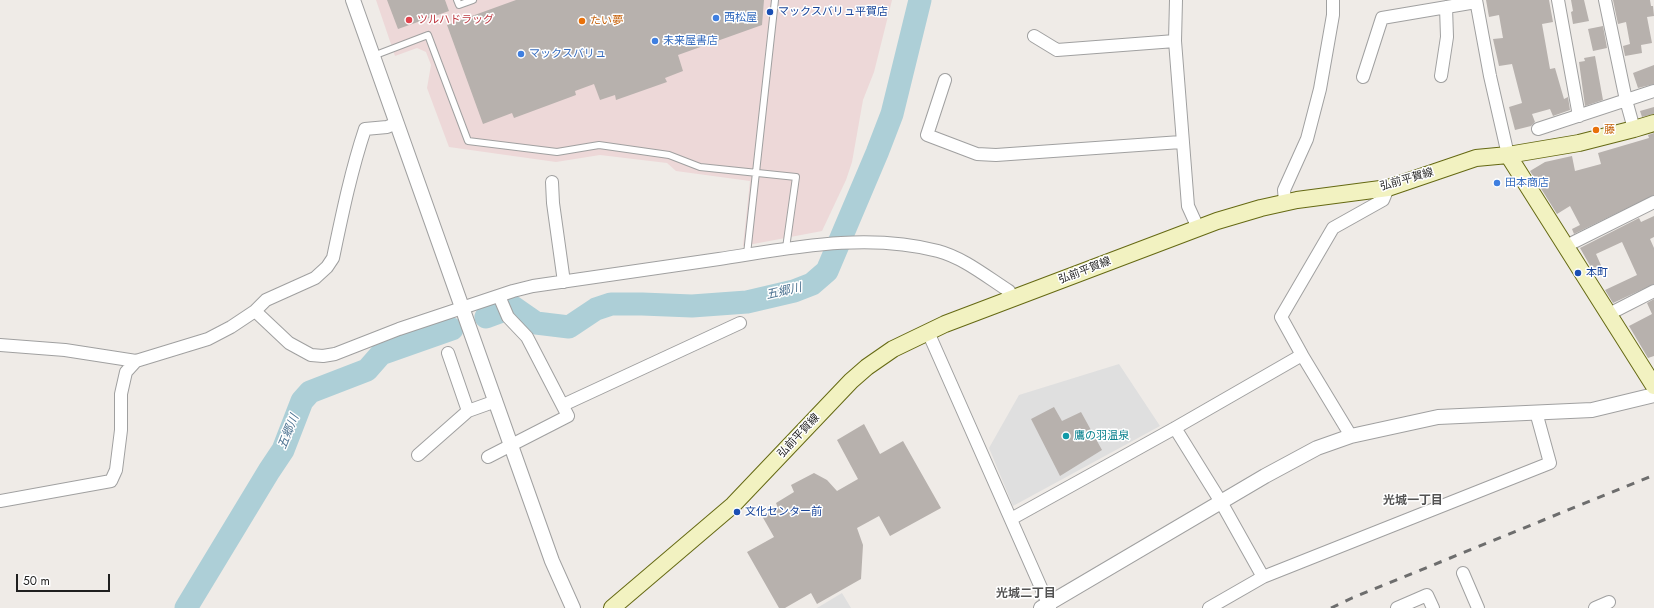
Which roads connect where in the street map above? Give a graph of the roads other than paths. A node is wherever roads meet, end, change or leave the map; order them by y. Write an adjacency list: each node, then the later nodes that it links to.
1 (353, 0): 13 (street)
2 (457, 0): 3 (lane)
3 (473, 0)
4 (776, 0): 26 (lane)
5 (1176, 0): 12 (street)
6 (1333, 0): 29 (street)
7 (1558, 0): 19 (street)
8 (1605, 0): 18 (street)
9 (1476, 1): 10 (street); 25 (street)
10 (1446, 7): 14 (street); 15 (street)
11 (1034, 36): 12 (street)
12 (1175, 41): 24 (street)
13 (373, 56): 20 (street); 26 (lane)
14 (1441, 76)
15 (1363, 77)
16 (945, 80): 24 (street)
17 (1654, 91): 18 (street)
18 (1626, 100): 19 (street); 23 (street)
19 (1580, 116): 22 (street)
20 (397, 123): 39 (street); 40 (street)
21 (1654, 123): 23 (main road, 弘前平賀線)
22 (1538, 129)
23 (1634, 129): 25 (main road, 弘前平賀線)
24 (1182, 142): 31 (street)
25 (1508, 155): 28 (main road, 弘前平賀線); 32 (main road)
26 (756, 172): 33 (lane); 34 (lane)
27 (552, 182): 35 (street)
28 (1388, 188): 29 (main road, 弘前平賀線); 46 (street)
29 (1285, 202): 31 (main road, 弘前平賀線)
30 (1654, 202): 32 (street)
31 (1198, 228): 37 (main road, 弘前平賀線)
32 (1566, 246): 41 (main road)
33 (786, 248): 34 (street); 37 (street)
34 (747, 254): 35 (street)
35 (564, 282): 38 (street)
36 (1654, 291): 41 (street)
37 (1013, 298): 43 (main road, 弘前平賀線)
38 (501, 299): 39 (street); 51 (street)
39 (462, 308): 40 (street); 50 (street)
40 (255, 311): 47 (street)
41 (1609, 314): 48 (main road)
42 (740, 323): 51 (street)
43 (928, 332): 61 (street); 67 (main road, 弘前平賀線)
44 (0, 345): 47 (street)
45 (448, 353): 52 (street)
46 (1302, 355): 54 (street); 55 (street)
47 (136, 360): 59 (street)
48 (1654, 386)
49 (1654, 394): 53 (street)
50 (496, 401): 52 (street); 56 (street)
51 (563, 405): 56 (street)
52 (468, 412): 57 (street)
53 (1536, 412): 55 (street); 63 (street)
54 (1175, 428): 60 (street); 61 (street)
55 (1351, 436): 60 (street)
56 (511, 445): 58 (street); 66 (street)
57 (418, 455)
58 (488, 457)
59 (0, 501)
60 (1221, 502): 63 (street); 65 (street)
61 (1011, 519): 65 (street)
62 (1463, 572): 71 (street)
63 (1263, 577): 68 (street)
64 (1609, 602): 72 (street)
65 (1046, 607)
66 (573, 608)
67 (612, 608)
68 (1209, 608)
69 (1397, 608): 70 (street)
70 (1433, 608)
71 (1478, 608)
72 (1596, 608)

